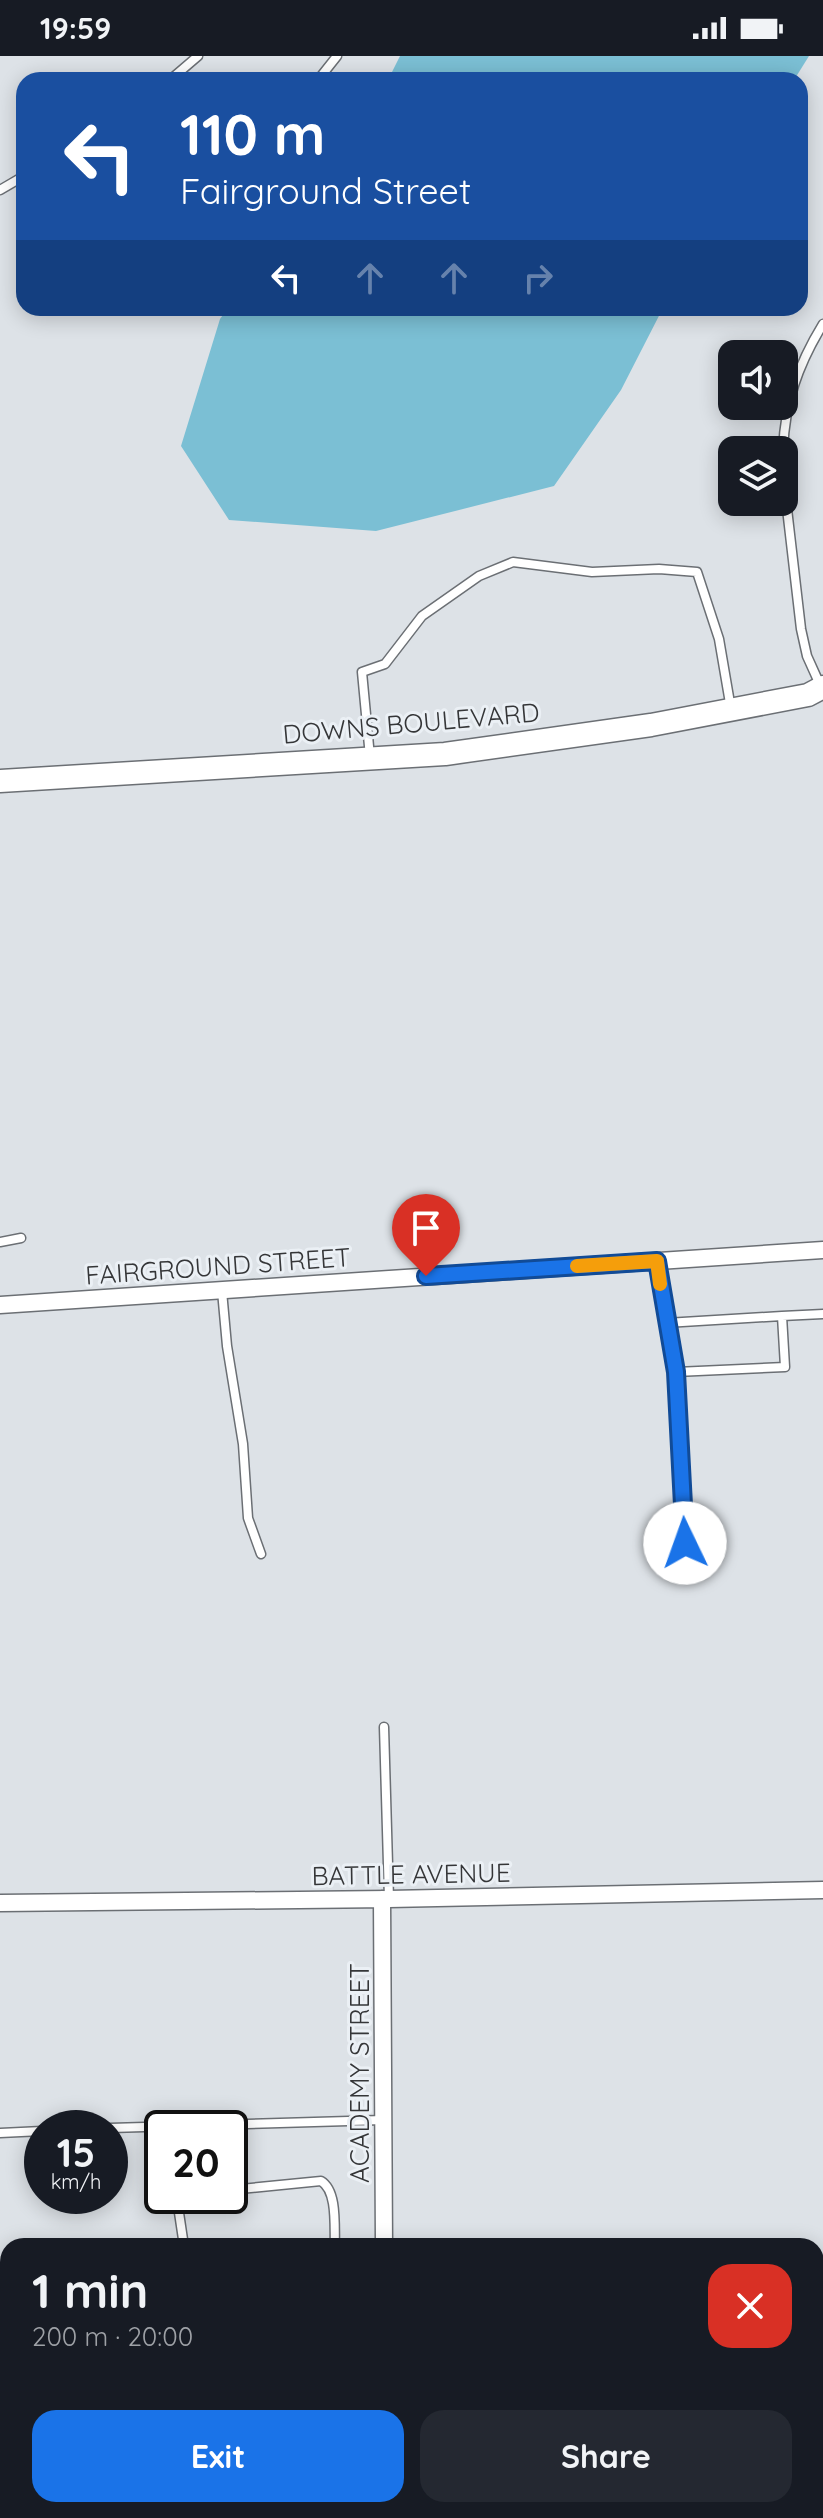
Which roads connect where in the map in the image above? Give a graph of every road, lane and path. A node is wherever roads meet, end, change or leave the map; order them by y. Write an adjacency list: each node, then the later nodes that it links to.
1 (198, 56): 3 (lane)
2 (337, 56): 4 (lane)
3 (179, 72)
4 (324, 72)
5 (823, 324): 6 (lane)
6 (785, 436)
7 (788, 516): 8 (lane)
8 (822, 688): 9 (street, DOWNS BOULEVARD)
9 (731, 710): 10 (street, DOWNS BOULEVARD); 10 (lane)
10 (370, 758): 11 (street, DOWNS BOULEVARD)
11 (0, 781)
12 (21, 1238): 13 (lane)
13 (0, 1242)
14 (823, 1250): 15 (street, FAIRGROUND STREET)
15 (657, 1261): 16 (street, FAIRGROUND STREET); 20 (lane)
16 (222, 1290): 17 (street, FAIRGROUND STREET); 23 (lane)
17 (0, 1305)
18 (823, 1314): 19 (lane)
19 (782, 1316): 20 (lane); 21 (lane)
20 (666, 1323): 21 (lane)
21 (676, 1372): 22 (lane)
22 (685, 1543)
23 (261, 1554)
24 (384, 1727): 26 (lane)
25 (823, 1890): 26 (street, BATTLE AVENUE)
26 (386, 1899): 27 (street, BATTLE AVENUE); 28 (street, ACADEMY STREET)
27 (0, 1903)
28 (383, 2120): 29 (lane); 36 (street, ACADEMY STREET)
29 (128, 2127)
30 (24, 2132): 31 (lane)
31 (0, 2133)
32 (248, 2188): 35 (lane)
33 (179, 2214): 34 (lane)
34 (183, 2238)
35 (334, 2238)
36 (384, 2238)

